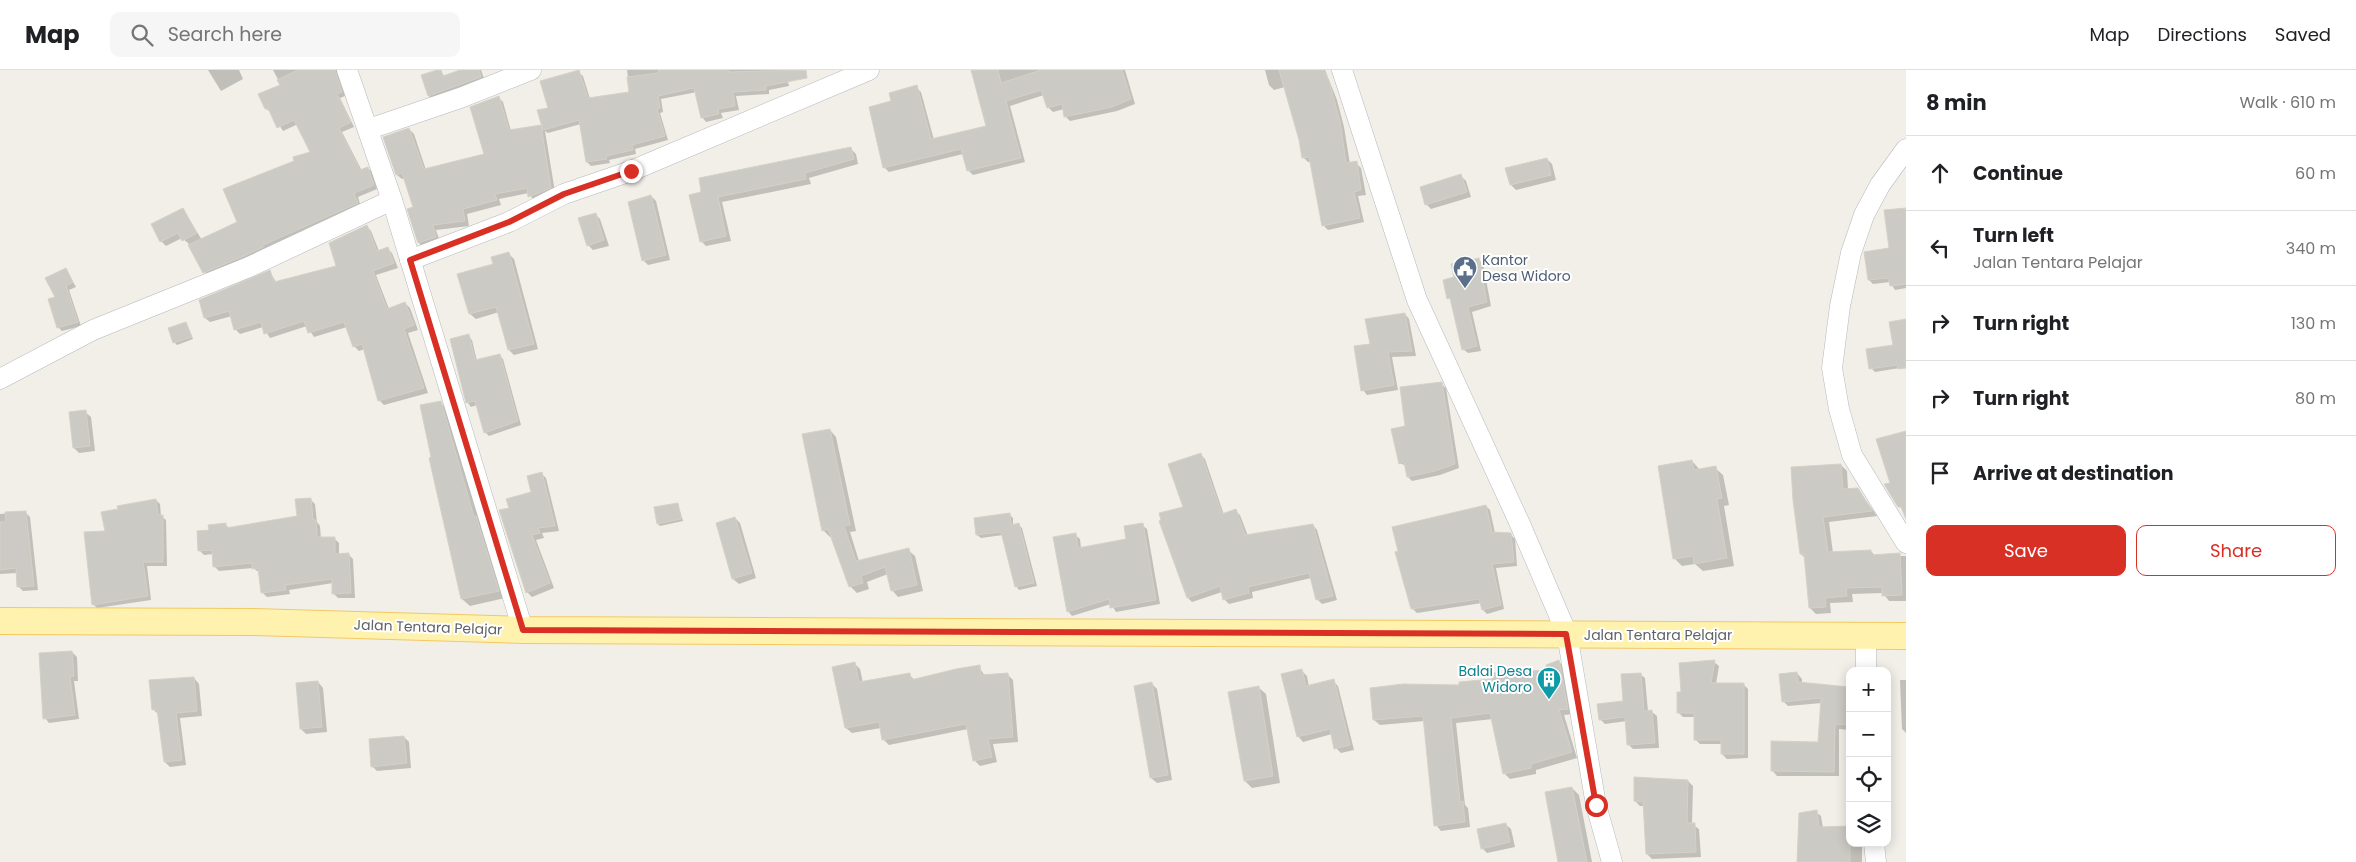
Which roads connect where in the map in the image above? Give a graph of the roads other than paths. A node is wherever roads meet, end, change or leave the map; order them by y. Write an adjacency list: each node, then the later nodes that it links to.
1 (347, 70): 5 (street)
2 (530, 70): 5 (street)
3 (869, 70): 8 (street)
4 (1342, 70): 13 (street)
5 (369, 129): 7 (street)
6 (1906, 149): 10 (street)
7 (392, 200): 8 (street); 9 (street)
8 (410, 260): 12 (street)
9 (0, 379)
10 (1906, 543)
11 (0, 621): 12 (main road, Jalan Tentara Pelajar)
12 (523, 630): 13 (main road, Jalan Tentara Pelajar)
13 (1566, 634): 14 (main road, Jalan Tentara Pelajar); 18 (street)
14 (1866, 635): 15 (main road, Jalan Tentara Pelajar); 16 (street)
15 (1906, 636)
16 (1866, 667)
17 (1874, 847): 19 (street)
18 (1612, 862)
19 (1876, 862)

